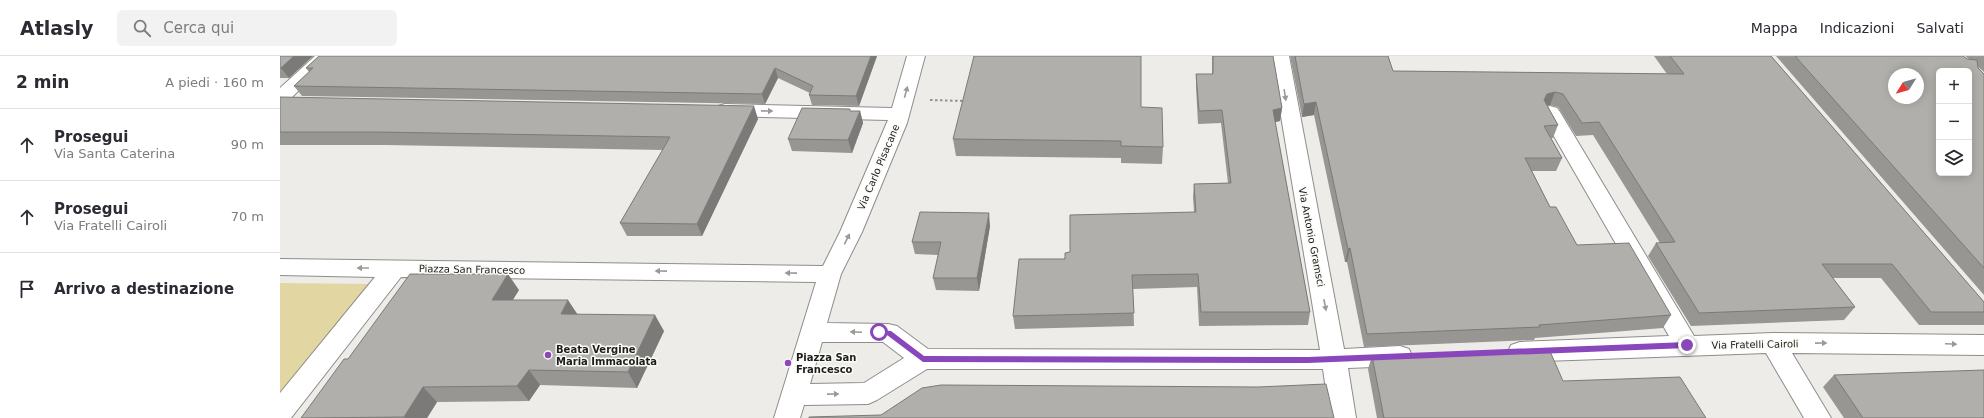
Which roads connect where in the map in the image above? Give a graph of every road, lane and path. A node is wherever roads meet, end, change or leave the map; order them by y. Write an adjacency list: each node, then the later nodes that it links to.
1 (325, 56): 4 (street)
2 (916, 56): 8 (street, Via Carlo Pisacane, one-way to 2)
3 (1280, 56): 21 (street, Via Antonio Gramsci, one-way to 21)
4 (280, 98)
5 (280, 102): 6 (street)
6 (300, 102)
7 (967, 106): 8 (path)
8 (902, 107): 9 (street, one-way to 8); 13 (street, Via Carlo Pisacane, one-way to 8)
9 (707, 110)
10 (1550, 112): 16 (street)
11 (280, 267): 12 (street, Piazza San Francesco, one-way to 11)
12 (396, 268): 13 (street, Piazza San Francesco, one-way to 12); 23 (street)
13 (830, 274): 14 (street)
14 (812, 332): 20 (street, one-way to 14); 22 (street)
15 (1773, 343): 16 (street, Via Fratelli Cairoli); 17 (street, Via Fratelli Cairoli, one-way to 17); 25 (street)
16 (1687, 345): 18 (street, Via Fratelli Cairoli)
17 (1984, 345)
18 (1499, 352)
19 (1420, 356): 21 (street)
20 (923, 359): 21 (street); 22 (street, one-way to 20)
21 (1334, 359): 24 (street, Via Antonio Gramsci)
22 (790, 407)
23 (280, 412)
24 (1343, 418)
25 (1818, 418)

